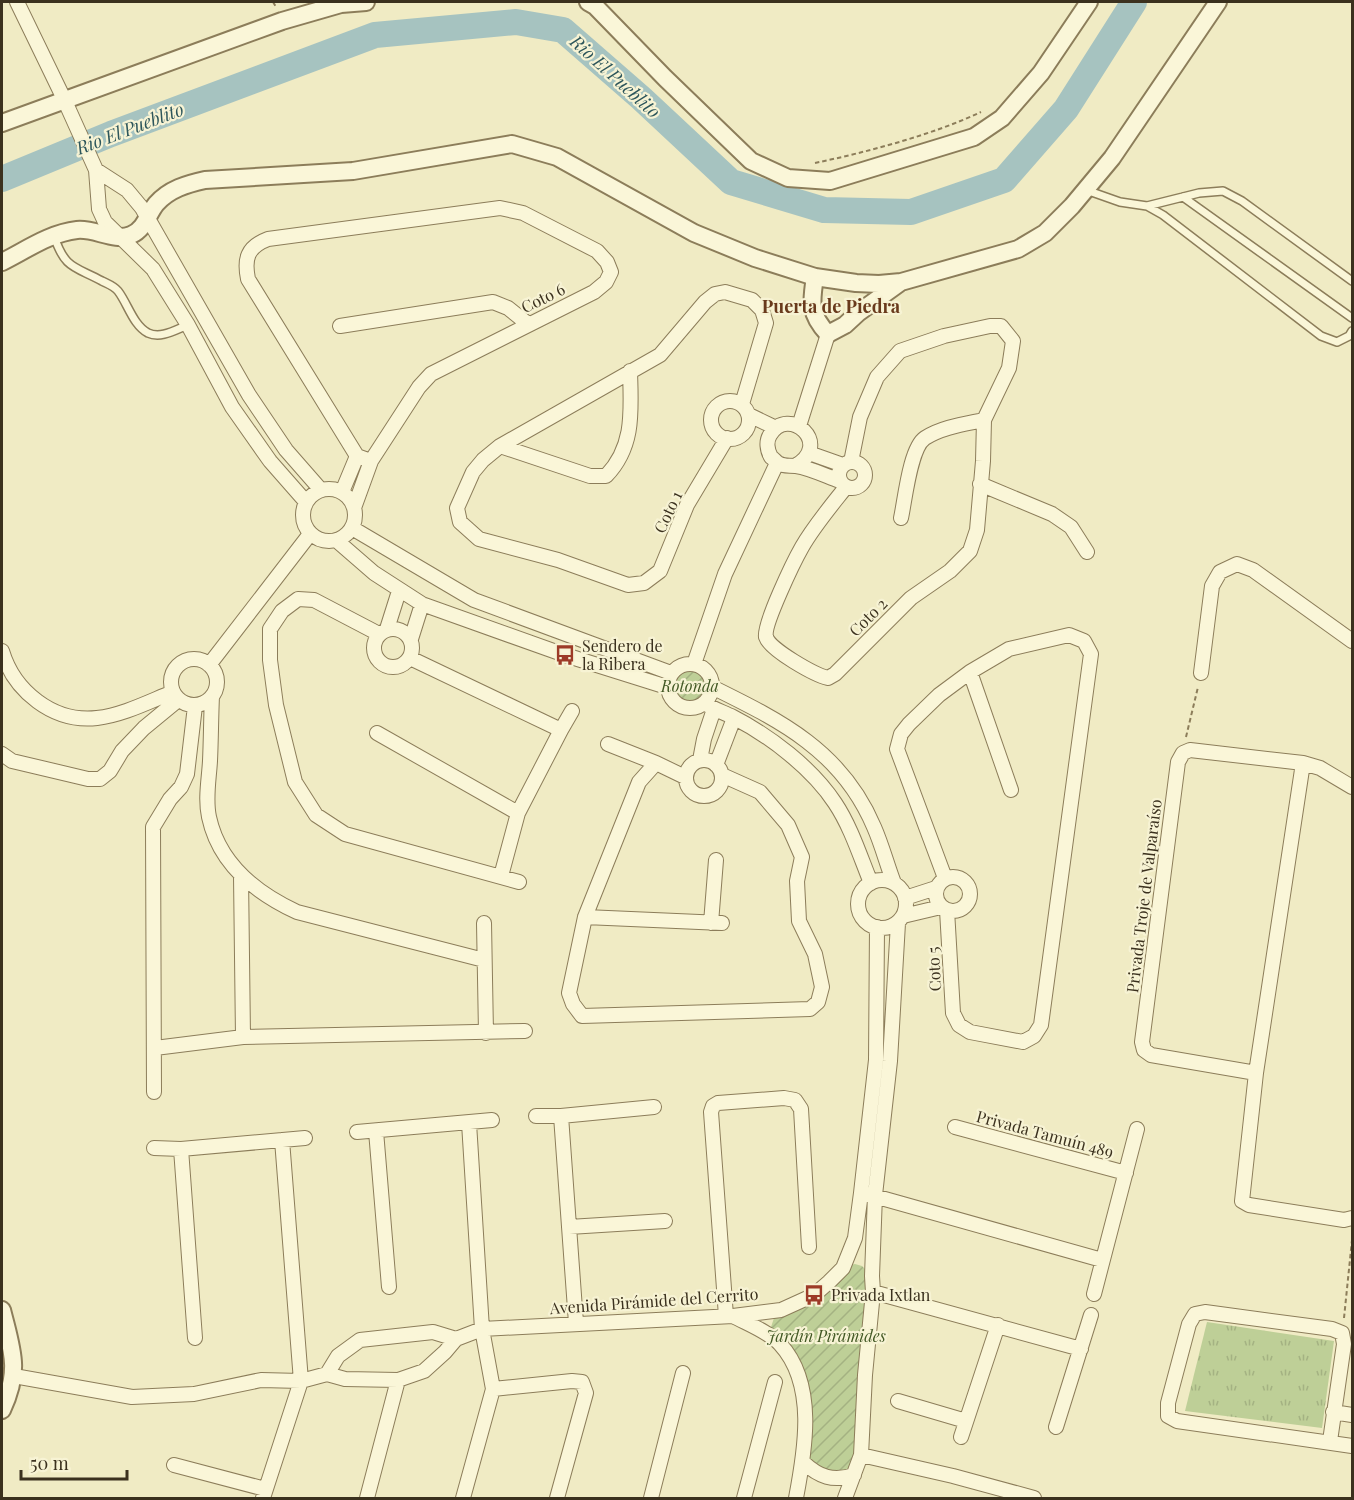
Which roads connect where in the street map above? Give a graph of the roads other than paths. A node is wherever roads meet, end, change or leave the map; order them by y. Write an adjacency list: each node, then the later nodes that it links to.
1 (16, 2): 6 (street)
2 (366, 2): 6 (street)
3 (588, 2): 4 (street)
4 (1089, 2)
5 (1218, 2): 9 (street)
6 (64, 99): 7 (street); 8 (street)
7 (2, 123)
8 (96, 170): 12 (street); 14 (street)
9 (1086, 190): 11 (lane); 18 (street)
10 (1183, 197): 11 (lane); 17 (lane); 21 (lane)
11 (1147, 206): 25 (lane)
12 (149, 219): 14 (street); 16 (street); 44 (street)
13 (54, 235): 14 (street); 15 (street); 23 (lane)
14 (120, 238): 23 (street)
15 (2, 262)
16 (815, 277): 19 (street); 26 (street)
17 (1353, 281)
18 (901, 282): 19 (street); 20 (street)
19 (856, 283): 20 (street)
20 (858, 313): 26 (street)
21 (1353, 318)
22 (528, 324): 24 (street); 37 (street, Coto 6); 38 (street, Coto 6)
23 (188, 325): 46 (street)
24 (340, 326)
25 (1353, 331)
26 (828, 334): 30 (street)
27 (630, 371): 28 (street); 34 (street); 34 (street)
28 (746, 410): 31 (street); 32 (street); 33 (street)
29 (984, 420): 40 (street); 43 (street); 48 (street)
30 (799, 426): 31 (street); 36 (street)
31 (776, 428): 35 (street)
32 (744, 433): 33 (street); 35 (street)
33 (727, 438): 34 (street, Coto 1)
34 (500, 446)
35 (768, 447): 39 (street)
36 (809, 453): 40 (street); 41 (street)
37 (357, 456): 38 (street); 45 (street)
38 (371, 461): 47 (street, Coto 6)
39 (777, 463): 41 (street); 60 (street)
40 (847, 463): 42 (street); 42 (street)
41 (795, 466): 42 (street)
42 (843, 484): 43 (street, Coto 2)
43 (980, 484): 52 (street)
44 (321, 490): 45 (street); 46 (street)
45 (342, 492): 47 (street)
46 (306, 502): 50 (street)
47 (354, 508): 49 (street)
48 (901, 518)
49 (352, 528): 51 (street); 64 (street)
50 (310, 534): 51 (street); 61 (street)
51 (336, 540): 53 (street)
52 (1087, 552)
53 (399, 591): 54 (street); 55 (street)
54 (422, 604): 56 (street); 64 (street)
55 (383, 631): 56 (street); 59 (street); 88 (street)
56 (411, 639): 59 (street)
57 (1353, 641): 63 (street)
58 (2, 651): 66 (street)
59 (410, 658): 72 (street)
60 (694, 663): 64 (street); 65 (street)
61 (209, 665): 66 (street); 67 (street)
62 (970, 672): 83 (street); 92 (street); 94 (street, Coto 5)
63 (1201, 673)
64 (669, 680): 69 (street)
65 (712, 687): 69 (street); 91 (street)
66 (175, 696): 68 (street); 75 (street)
67 (212, 696): 68 (street); 84 (street)
68 (195, 706): 81 (street)
69 (709, 706): 71 (street); 76 (street)
70 (573, 711): 72 (street)
71 (734, 718): 79 (street); 90 (street)
72 (561, 730): 85 (street)
73 (377, 733): 85 (street)
74 (608, 744): 77 (street)
75 (2, 754)
76 (700, 760): 79 (street); 80 (street)
77 (656, 763): 80 (street); 95 (street)
78 (1303, 763): 82 (street); 104 (street); 104 (street, Privada Troje de Valparaíso)
79 (719, 770): 80 (street); 95 (street)
80 (685, 777)
81 (181, 787): 84 (street); 103 (street)
82 (1353, 787)
83 (1011, 790)
84 (208, 791): 87 (street)
85 (518, 813): 88 (street)
86 (716, 860): 95 (street)
87 (241, 876): 99 (street); 102 (street)
88 (501, 876): 89 (street)
89 (519, 882)
90 (871, 883): 91 (street); 98 (street)
91 (894, 883): 93 (street)
92 (940, 883): 93 (street); 94 (street); 94 (street)
93 (905, 898): 96 (street)
94 (944, 908): 96 (street)
95 (585, 917)
96 (901, 919): 98 (street); 121 (street)
97 (484, 923): 99 (street)
98 (877, 927): 120 (street)
99 (484, 960): 101 (street)
100 (525, 1031): 101 (street)
101 (486, 1033): 102 (street)
102 (243, 1037): 103 (street)
103 (155, 1048): 105 (street)
104 (1256, 1073): 122 (street)
105 (154, 1092)
106 (654, 1107): 108 (street)
107 (536, 1116): 108 (street)
108 (561, 1116): 124 (street)
109 (492, 1120): 110 (street)
110 (469, 1123): 113 (street); 138 (street)
111 (955, 1127): 119 (street, Privada Tamuín 489)
112 (1137, 1129): 119 (street)
113 (376, 1131): 114 (street); 129 (street)
114 (357, 1132)
115 (305, 1138): 116 (street)
116 (282, 1140): 118 (street); 147 (street)
117 (154, 1148): 118 (street)
118 (181, 1149): 140 (street)
119 (1126, 1173): 126 (street)
120 (861, 1193): 121 (street); 127 (street)
121 (875, 1195): 126 (street); 128 (street)
122 (1353, 1218)
123 (664, 1221): 124 (street)
124 (569, 1227): 136 (street)
125 (809, 1246): 135 (street)
126 (1102, 1260): 131 (street)
127 (843, 1268): 128 (street); 133 (street, Avenida Pirámide del Cerrito)
128 (872, 1276): 130 (street)
129 (389, 1287)
130 (873, 1292): 137 (street); 159 (street)
131 (1094, 1294)
132 (2, 1310): 145 (street)
133 (781, 1310): 135 (street, Avenida Pirámide del Cerrito); 139 (street)
134 (1091, 1315): 142 (street)
135 (729, 1316): 136 (street, Avenida Pirámide del Cerrito); 139 (street)
136 (576, 1323): 138 (street, Avenida Pirámide del Cerrito)
137 (998, 1325): 142 (street); 154 (street)
138 (482, 1329): 141 (street, Avenida Pirámide del Cerrito); 149 (street)
139 (772, 1337): 160 (street)
140 (195, 1338)
141 (456, 1339): 144 (street); 146 (street, Avenida Pirámide del Cerrito)
142 (1081, 1349): 155 (street)
143 (682, 1373): 167 (street)
144 (327, 1374): 146 (street, Avenida Pirámide del Cerrito); 147 (street, Avenida Pirámide del Cerrito)
145 (14, 1376): 147 (street, Avenida Pirámide del Cerrito); 151 (street)
146 (398, 1380): 164 (street)
147 (301, 1381): 163 (street)
148 (775, 1382): 168 (street)
149 (493, 1389): 165 (street); 166 (street)
150 (898, 1401): 154 (street)
151 (2, 1410)
152 (1333, 1412): 153 (street); 157 (street); 157 (street)
153 (1353, 1415)
154 (966, 1421): 156 (street)
155 (1056, 1427)
156 (961, 1437)
157 (1330, 1441): 158 (street)
158 (1353, 1446)
159 (861, 1455): 162 (street); 171 (street)
160 (803, 1462): 162 (street); 169 (street)
161 (174, 1465): 163 (street)
162 (854, 1475): 170 (street)
163 (264, 1493)
164 (367, 1498)
165 (463, 1498)
166 (557, 1498)
167 (651, 1498)
168 (744, 1498)
169 (796, 1498)
170 (845, 1498)
171 (1034, 1498)

